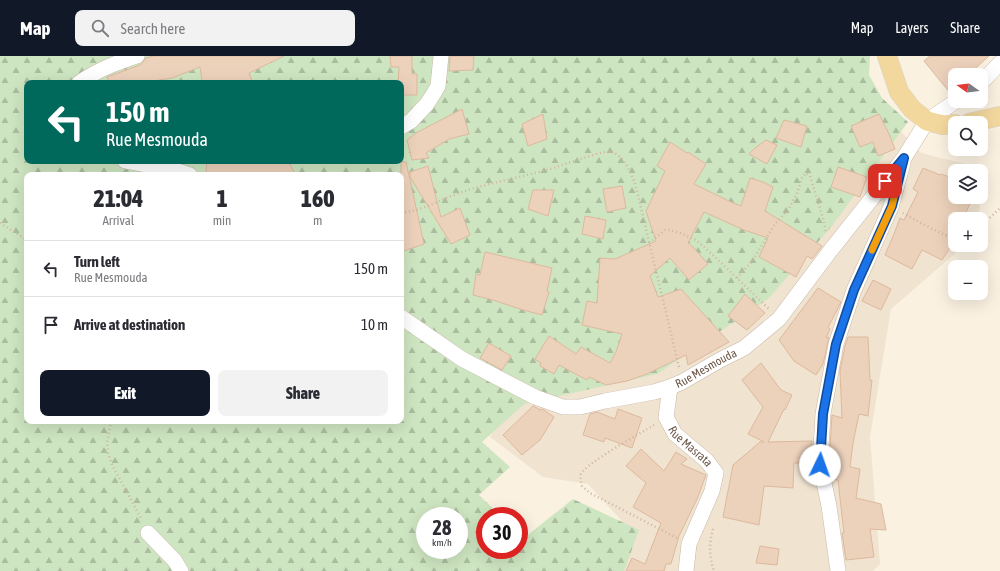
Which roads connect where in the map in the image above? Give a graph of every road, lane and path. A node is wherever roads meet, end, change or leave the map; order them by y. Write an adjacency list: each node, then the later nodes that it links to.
1 (136, 56): 6 (street)
2 (441, 56): 11 (street)
3 (887, 56): 10 (main road)
4 (1000, 63): 5 (street)
5 (988, 76)
6 (83, 80)
7 (948, 107): 10 (street)
8 (1000, 116): 9 (main road)
9 (988, 119)
10 (927, 122): 12 (main road); 13 (street, Rue Mesmouda)
11 (404, 125)
12 (948, 125)
13 (904, 158): 16 (street); 24 (street, Rue Mesmouda)
14 (141, 164): 15 (street)
15 (181, 172)
16 (892, 206): 21 (path); 37 (street)
17 (1000, 208): 19 (path)
18 (404, 213): 23 (path)
19 (988, 219)
20 (0, 223): 22 (path)
21 (948, 236)
22 (24, 238)
23 (650, 243): 25 (path); 28 (path)
24 (830, 251): 25 (path); 27 (street, Rue Mesmouda)
25 (737, 278): 27 (path)
26 (404, 319): 28 (street, Rue Mesmouda)
27 (778, 319): 28 (street, Rue Mesmouda)
28 (676, 385): 29 (street, Rue Masrata)
29 (666, 417): 33 (street, Rue Masrata); 33 (path)
30 (110, 424): 32 (path)
31 (714, 527): 36 (path)
32 (148, 533): 34 (street)
33 (689, 544): 35 (street, Rue Masrata)
34 (181, 571)
35 (686, 571)
36 (714, 571)
37 (838, 571)

